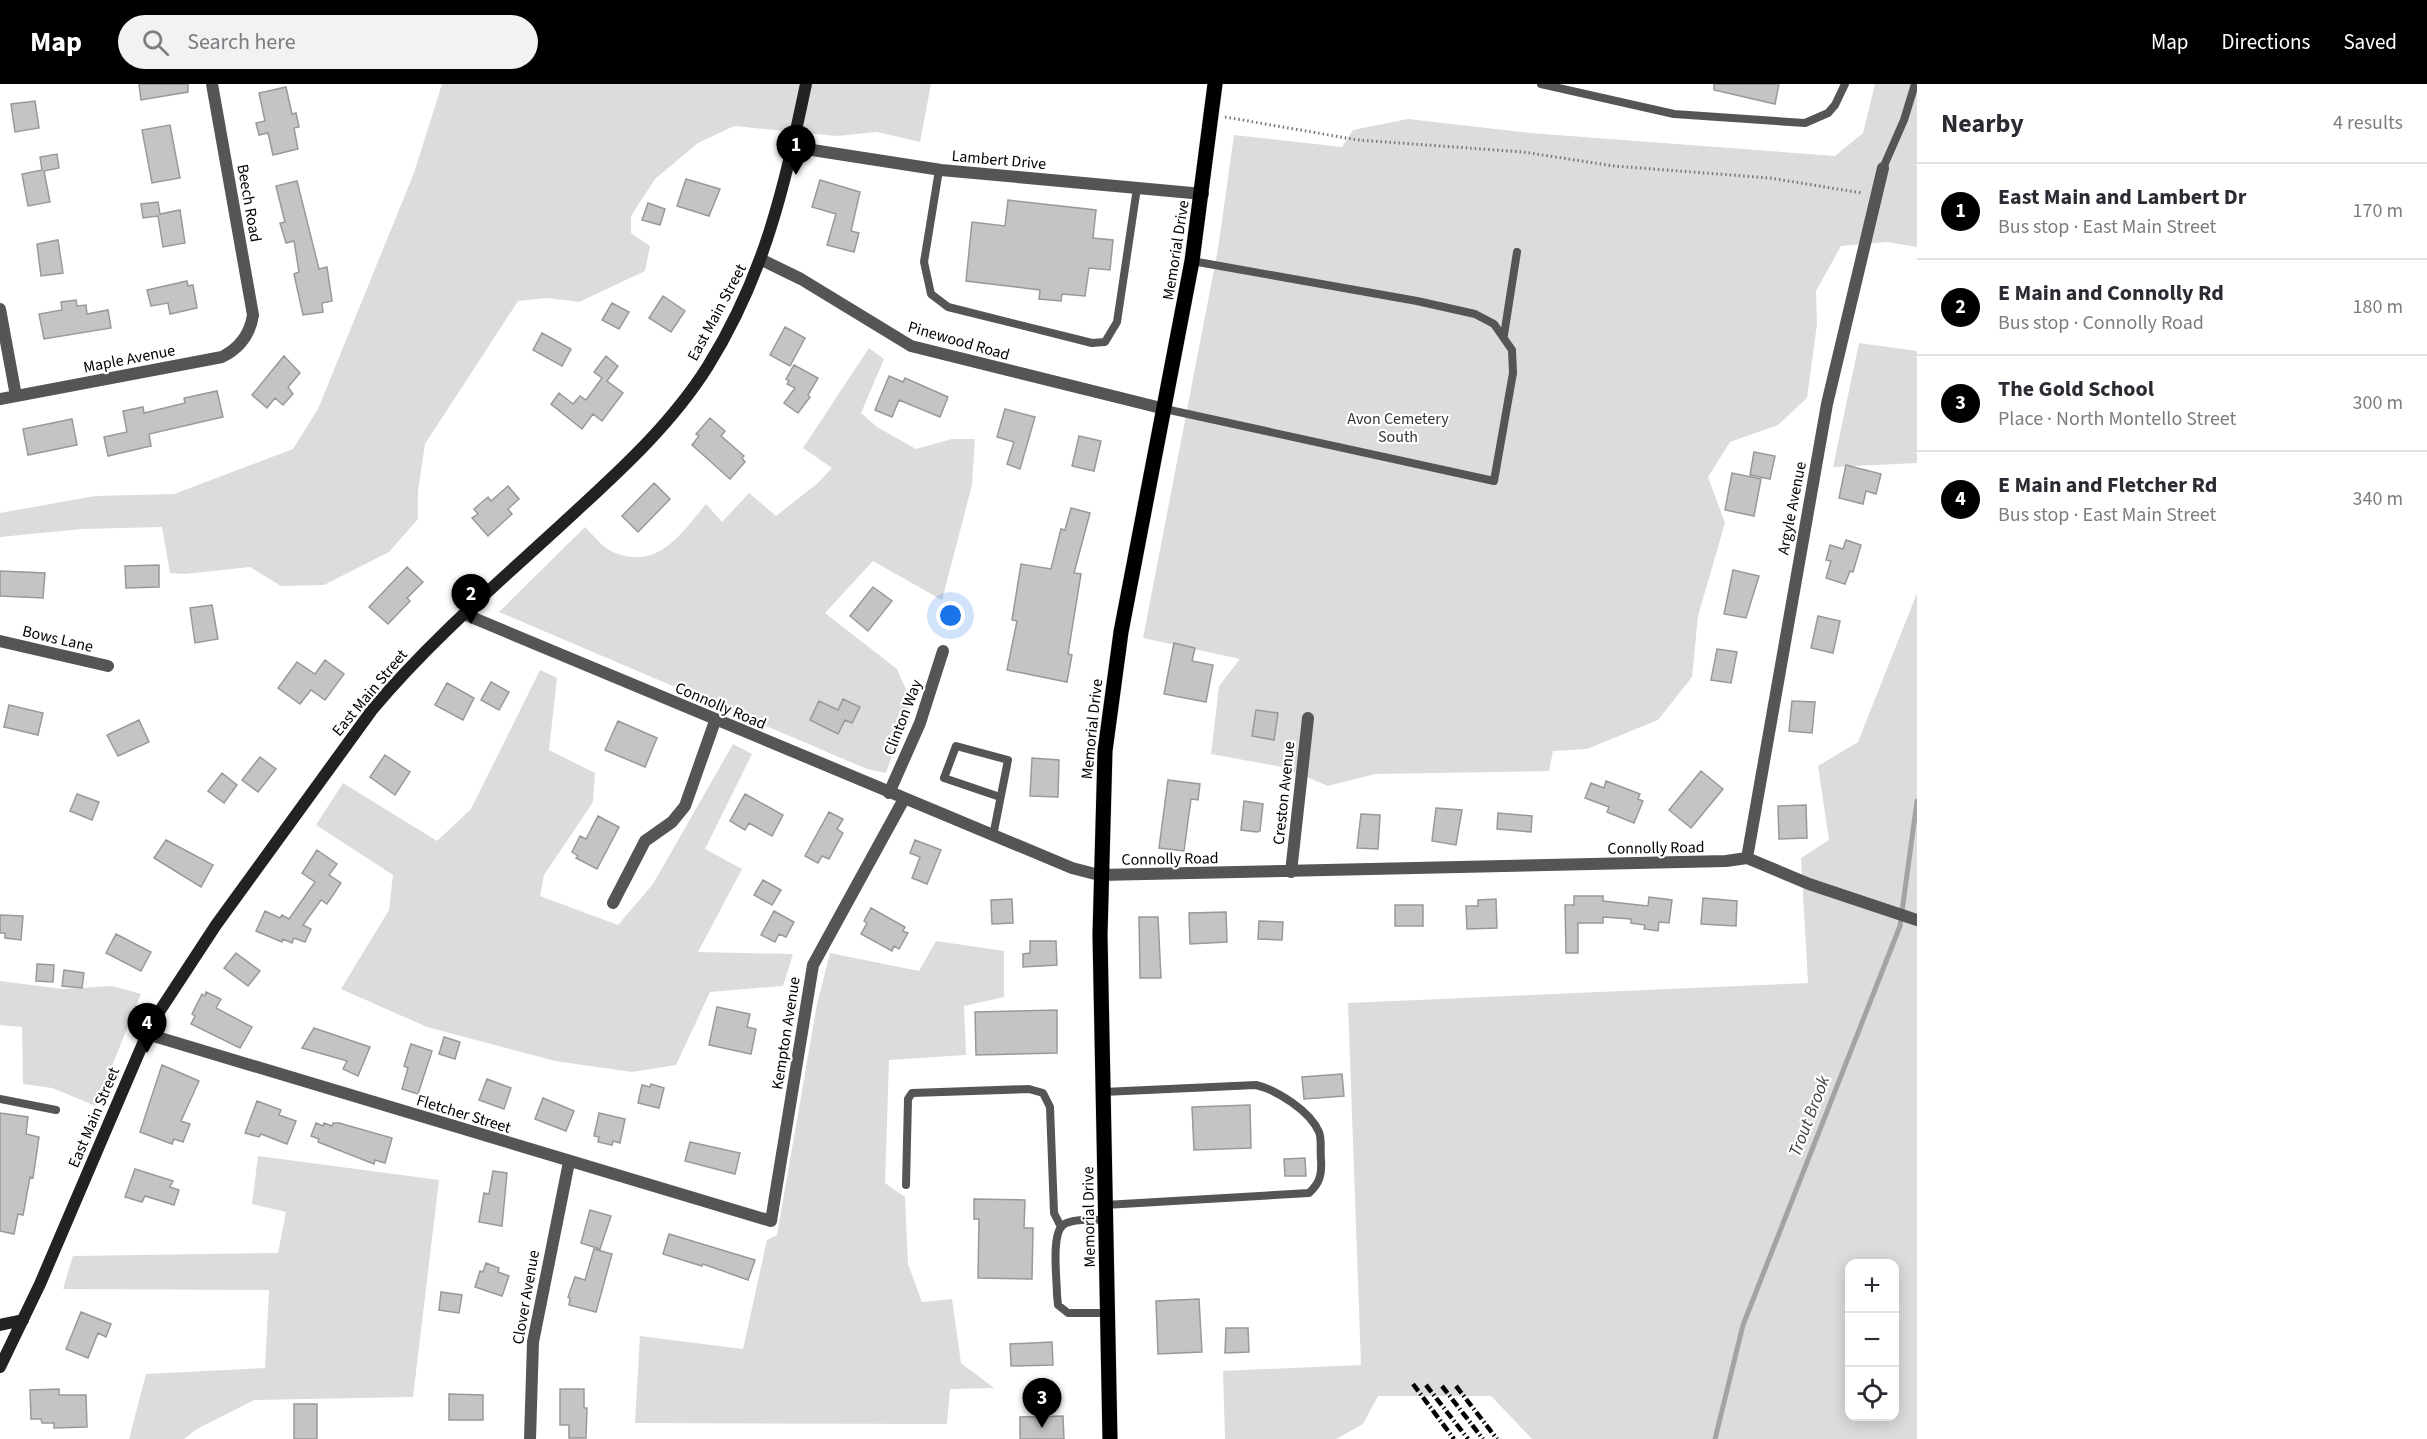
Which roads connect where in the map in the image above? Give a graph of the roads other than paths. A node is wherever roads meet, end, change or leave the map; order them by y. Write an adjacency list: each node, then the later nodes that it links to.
1 (212, 84): 16 (street, Beech Road)
2 (806, 84): 7 (main road, East Main Street)
3 (1215, 84): 11 (main road, Memorial Drive)
4 (1541, 84): 5 (lane)
5 (1845, 84)
6 (1915, 84): 8 (lane)
7 (793, 147): 9 (street, Lambert Drive); 13 (main road, East Main Street)
8 (1883, 168): 31 (street, Argyle Avenue)
9 (939, 170): 10 (street, Lambert Drive); 10 (lane)
10 (1137, 188): 11 (street, Lambert Drive)
11 (1203, 194): 14 (main road, Memorial Drive)
12 (1517, 252): 17 (lane)
13 (762, 260): 20 (street, Pinewood Road); 21 (main road, East Main Street)
14 (1192, 261): 17 (lane); 20 (main road, Memorial Drive)
15 (0, 309): 18 (street)
16 (251, 327): 18 (street, Maple Avenue)
17 (1504, 335): 20 (lane)
18 (16, 396): 19 (street, Maple Avenue)
19 (0, 399)
20 (1165, 409): 33 (main road, Memorial Drive)
21 (464, 614): 26 (street, Connolly Road); 36 (main road, East Main Street)
22 (0, 641): 24 (street, Bows Lane)
23 (943, 651): 27 (street, Clinton Way)
24 (108, 666)
25 (1308, 718): 32 (street, Creston Avenue)
26 (715, 721): 27 (street, Connolly Road); 34 (street)
27 (890, 793): 29 (street, Connolly Road)
28 (1000, 797): 28 (lane); 30 (lane)
29 (904, 799): 30 (street, Connolly Road); 43 (street, Kempton Avenue)
30 (993, 836): 33 (street, Connolly Road)
31 (1747, 858): 32 (street, Connolly Road); 35 (street, Connolly Road)
32 (1291, 872): 33 (street, Connolly Road)
33 (1099, 875): 37 (main road, Memorial Drive)
34 (613, 903)
35 (1907, 916)
36 (147, 1034): 40 (street, Fletcher Street); 46 (main road, East Main Street)
37 (1103, 1092): 42 (main road, Memorial Drive); 42 (lane)
38 (0, 1099): 39 (lane)
39 (56, 1110)
40 (569, 1162): 43 (street, Fletcher Street); 49 (street, Clover Avenue)
41 (906, 1185): 44 (lane)
42 (1106, 1212): 44 (lane); 45 (main road, Memorial Drive)
43 (771, 1221)
44 (1061, 1227): 45 (lane)
45 (1108, 1313): 50 (main road, Memorial Drive)
46 (23, 1320): 47 (main road); 48 (main road, East Main Street)
47 (0, 1325)
48 (0, 1367)
49 (530, 1439)
50 (1110, 1439)

